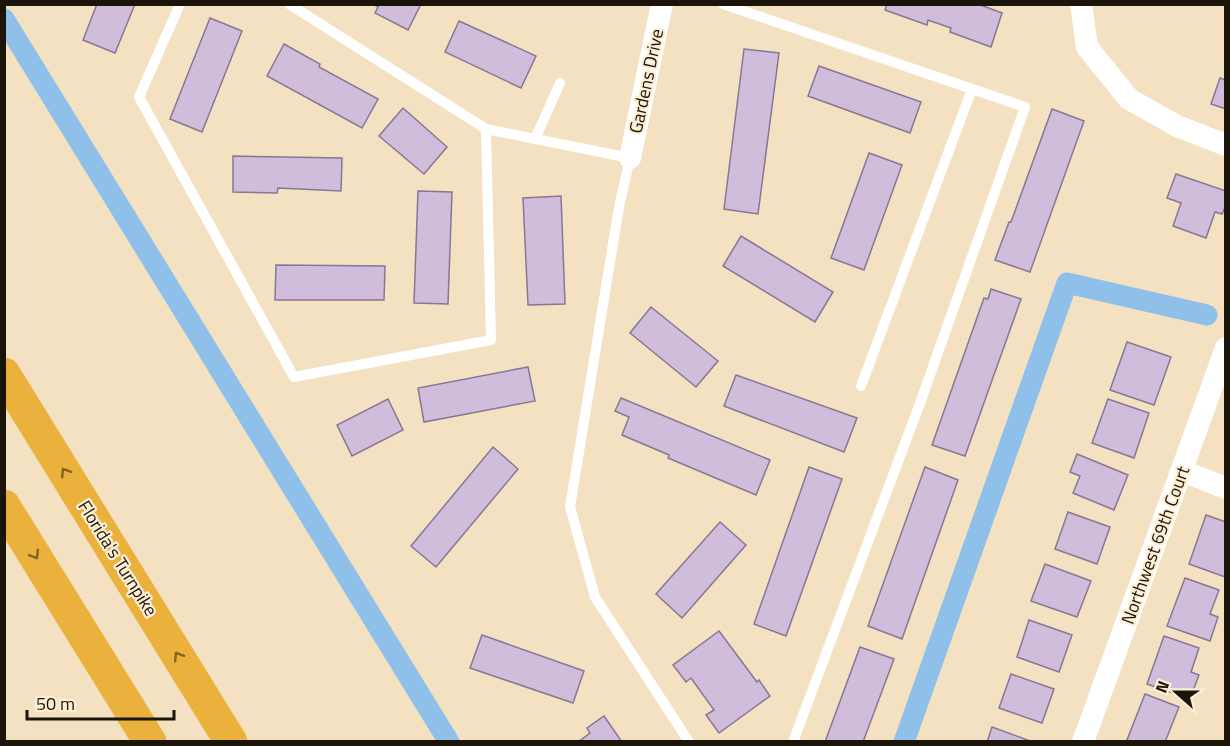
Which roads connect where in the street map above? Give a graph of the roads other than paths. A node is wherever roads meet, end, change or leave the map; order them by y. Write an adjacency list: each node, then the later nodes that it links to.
1 (180, 4): 8 (lane)
2 (289, 4): 8 (lane)
3 (662, 4): 11 (street, Gardens Drive)
4 (723, 4): 7 (lane)
5 (1081, 4): 10 (street)
6 (560, 83): 9 (lane)
7 (972, 89): 14 (lane); 21 (lane)
8 (486, 129): 9 (lane)
9 (535, 139): 11 (lane)
10 (1226, 145)
11 (630, 158): 20 (lane)
12 (1226, 348): 15 (street, Northwest 69th Court)
13 (4, 374): 19 (highway, Florida's Turnpike, one-way to 13)
14 (861, 386)
15 (1182, 471): 16 (street); 22 (street, Northwest 69th Court)
16 (1226, 488)
17 (4, 506): 18 (highway, one-way to 18)
18 (150, 741)
19 (231, 741)
20 (689, 741)
21 (793, 741)
22 (1083, 741)

